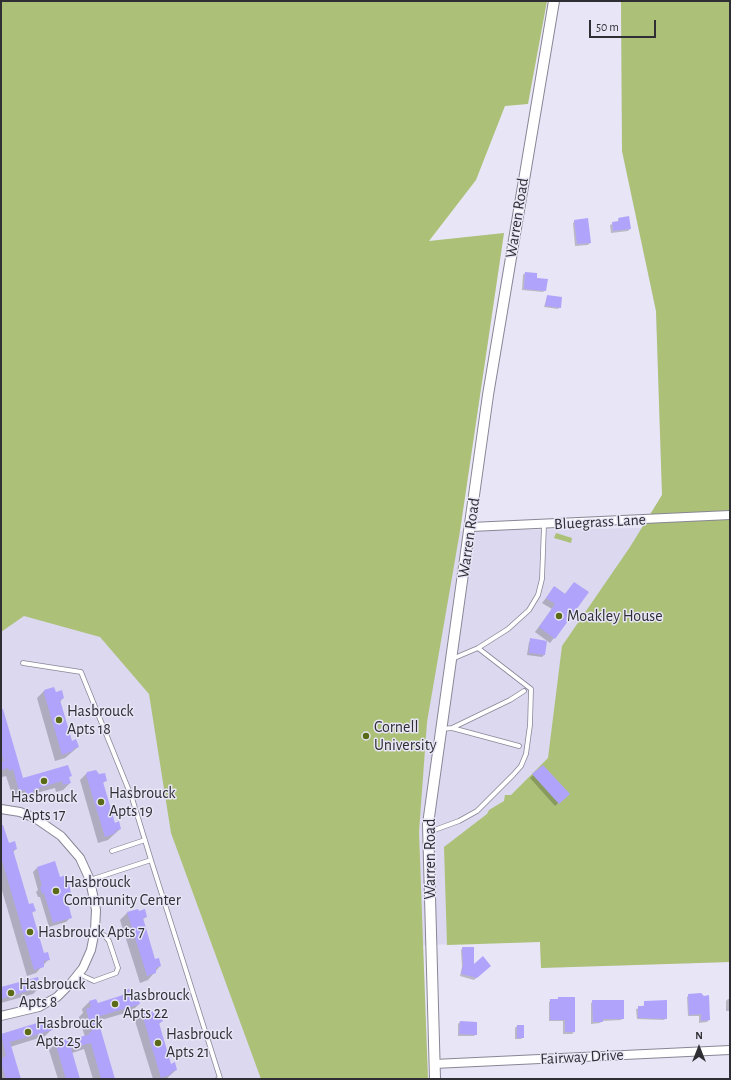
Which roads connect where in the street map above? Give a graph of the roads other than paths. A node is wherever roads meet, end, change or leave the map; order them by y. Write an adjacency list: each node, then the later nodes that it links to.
1 (554, 1): 4 (street, Warren Road)
2 (730, 515): 3 (street, Bluegrass Lane)
3 (544, 525): 4 (street, Bluegrass Lane); 5 (lane)
4 (471, 527): 6 (street, Warren Road)
5 (478, 648): 6 (lane); 13 (lane)
6 (450, 660): 10 (street, Warren Road)
7 (23, 663): 14 (lane)
8 (524, 691): 9 (lane)
9 (452, 728): 10 (lane); 11 (lane)
10 (440, 729): 13 (street, Warren Road)
11 (519, 746)
12 (1, 810): 17 (street)
13 (428, 832): 22 (street, Warren Road)
14 (144, 840): 15 (lane); 16 (lane)
15 (112, 851)
16 (151, 860): 17 (lane); 23 (lane)
17 (90, 880): 18 (street)
18 (95, 930): 19 (street); 19 (lane)
19 (79, 974): 20 (street)
20 (1, 1016)
21 (730, 1050): 22 (street, Fairway Drive)
22 (434, 1064): 24 (street, Warren Road)
23 (218, 1079)
24 (435, 1079)

